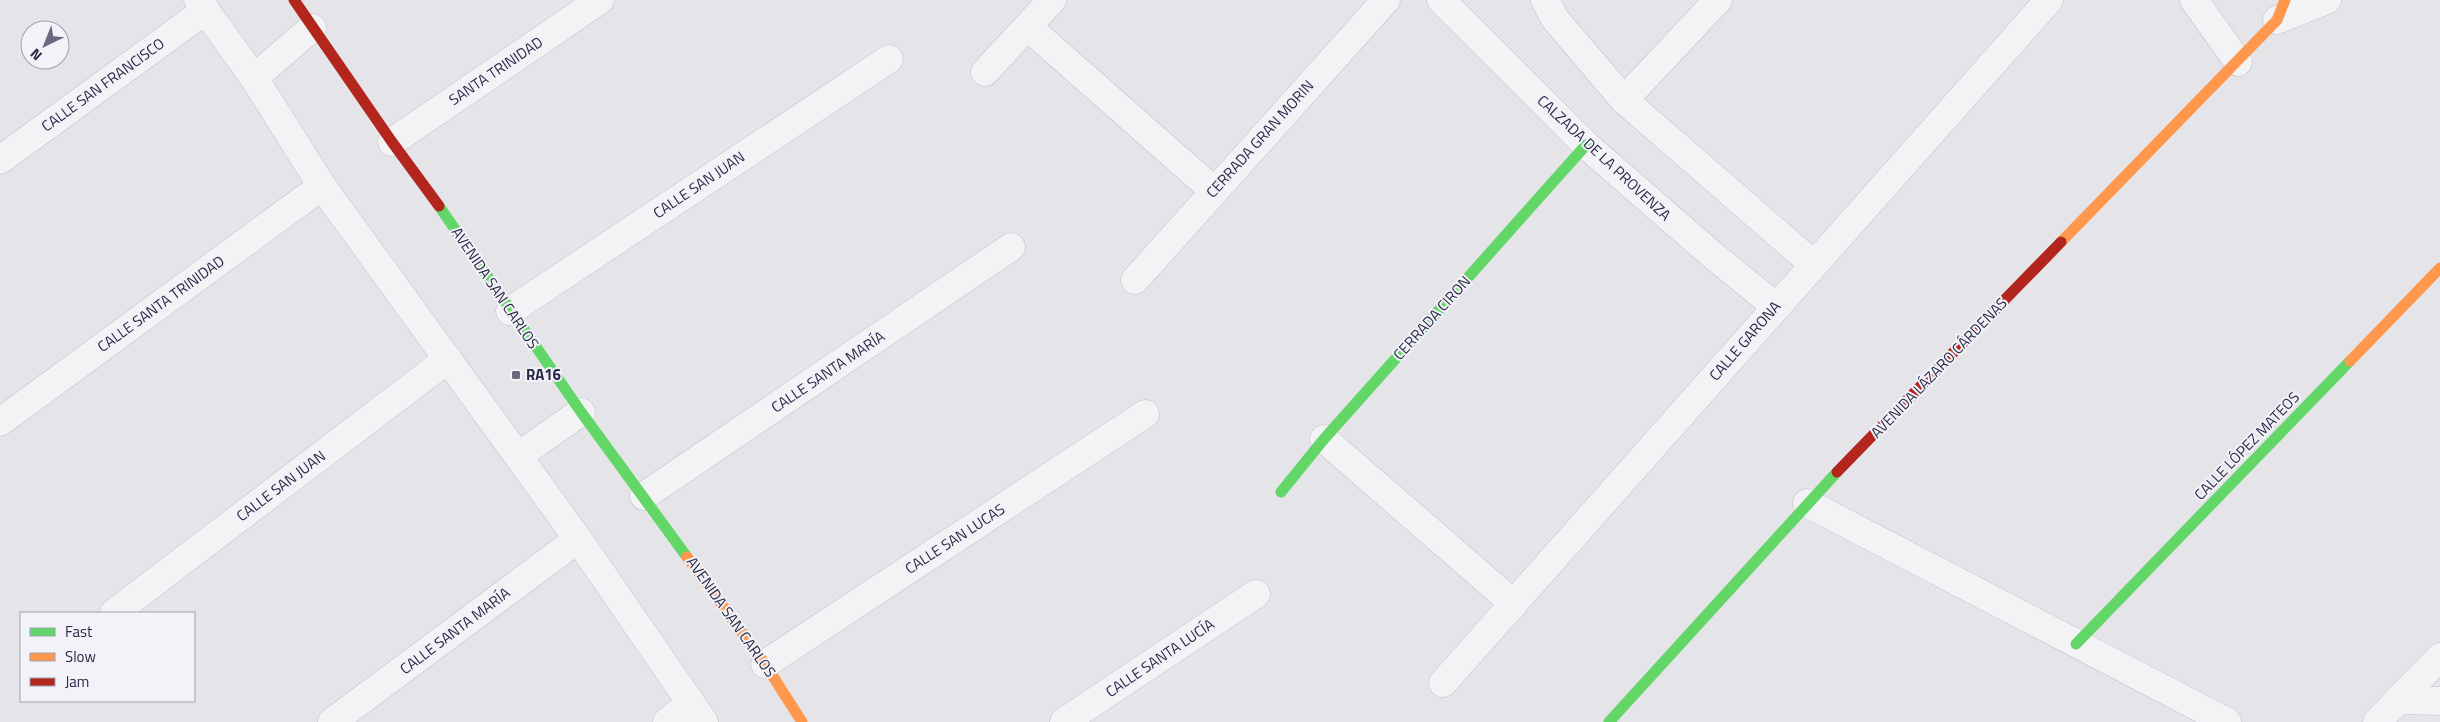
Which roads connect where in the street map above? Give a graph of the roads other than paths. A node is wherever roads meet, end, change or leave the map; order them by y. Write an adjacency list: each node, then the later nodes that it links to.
1 (294, 0): 14 (street, AVENIDA SAN CARLOS)
2 (600, 0): 20 (street, SANTA TRINIDAD)
3 (1052, 0): 13 (street)
4 (1386, 0): 24 (street, CERRADA GRAN MORIN)
5 (1441, 0): 21 (street, CALZADA DE LA PROVENZA)
6 (1545, 0): 19 (street)
7 (1718, 0): 19 (street)
8 (2049, 0): 26 (street, CALLE GARONA)
9 (2194, 0): 16 (street)
10 (2327, 0): 12 (street, AVENIDA LÁZARO CÁRDENAS)
11 (202, 5): 18 (street); 22 (street, CALLE SAN FRANCISCO)
12 (2281, 10): 16 (street, AVENIDA LÁZARO CÁRDENAS)
13 (1028, 27): 17 (street); 24 (street)
14 (312, 28): 18 (street); 20 (street, AVENIDA SAN CARLOS)
15 (889, 59): 30 (street, CALLE SAN JUAN)
16 (2238, 62): 39 (street, AVENIDA LÁZARO CÁRDENAS)
17 (985, 72)
18 (254, 78): 23 (street)
19 (1624, 100): 26 (street)
20 (392, 142): 30 (street, AVENIDA SAN CARLOS)
21 (1586, 146): 29 (street, CALZADA DE LA PROVENZA); 35 (street, CERRADA CIRON)
22 (0, 160)
23 (322, 186): 31 (street); 34 (street, CALLE SANTA TRINIDAD)
24 (1213, 190): 28 (street, CERRADA GRAN MORIN)
25 (1011, 248): 38 (street, CALLE SANTA MARÍA)
26 (1813, 264): 29 (street, CALLE GARONA)
27 (2440, 268): 44 (street, CALLE LÓPEZ MATEOS)
28 (1134, 280)
29 (1775, 306): 42 (street, CALLE GARONA)
30 (510, 311): 32 (street, AVENIDA SAN CARLOS)
31 (448, 359): 36 (street); 43 (street, CALLE SAN JUAN)
32 (581, 412): 36 (street); 38 (street, AVENIDA SAN CARLOS)
33 (1145, 414): 46 (street, CALLE SAN LUCAS)
34 (0, 422)
35 (1324, 439): 37 (street, CERRADA CIRON); 42 (street)
36 (518, 456): 40 (street)
37 (1281, 492)
38 (644, 496): 46 (street, AVENIDA SAN CARLOS)
39 (1807, 503): 44 (street); 55 (street, AVENIDA LÁZARO CÁRDENAS)
40 (578, 539): 50 (street); 51 (street, CALLE SANTA MARÍA)
41 (1256, 594): 54 (street, CALLE SANTA LUCÍA)
42 (1514, 604): 47 (street, CALLE GARONA)
43 (115, 612)
44 (2076, 644): 56 (street)
45 (2440, 657): 48 (street)
46 (765, 664): 53 (street, AVENIDA SAN CARLOS)
47 (1443, 683)
48 (2397, 700): 49 (street); 57 (street)
49 (2440, 701)
50 (698, 712): 52 (street)
51 (332, 722)
52 (667, 722)
53 (802, 722)
54 (1064, 722)
55 (1609, 722)
56 (2227, 722)
57 (2377, 722)

